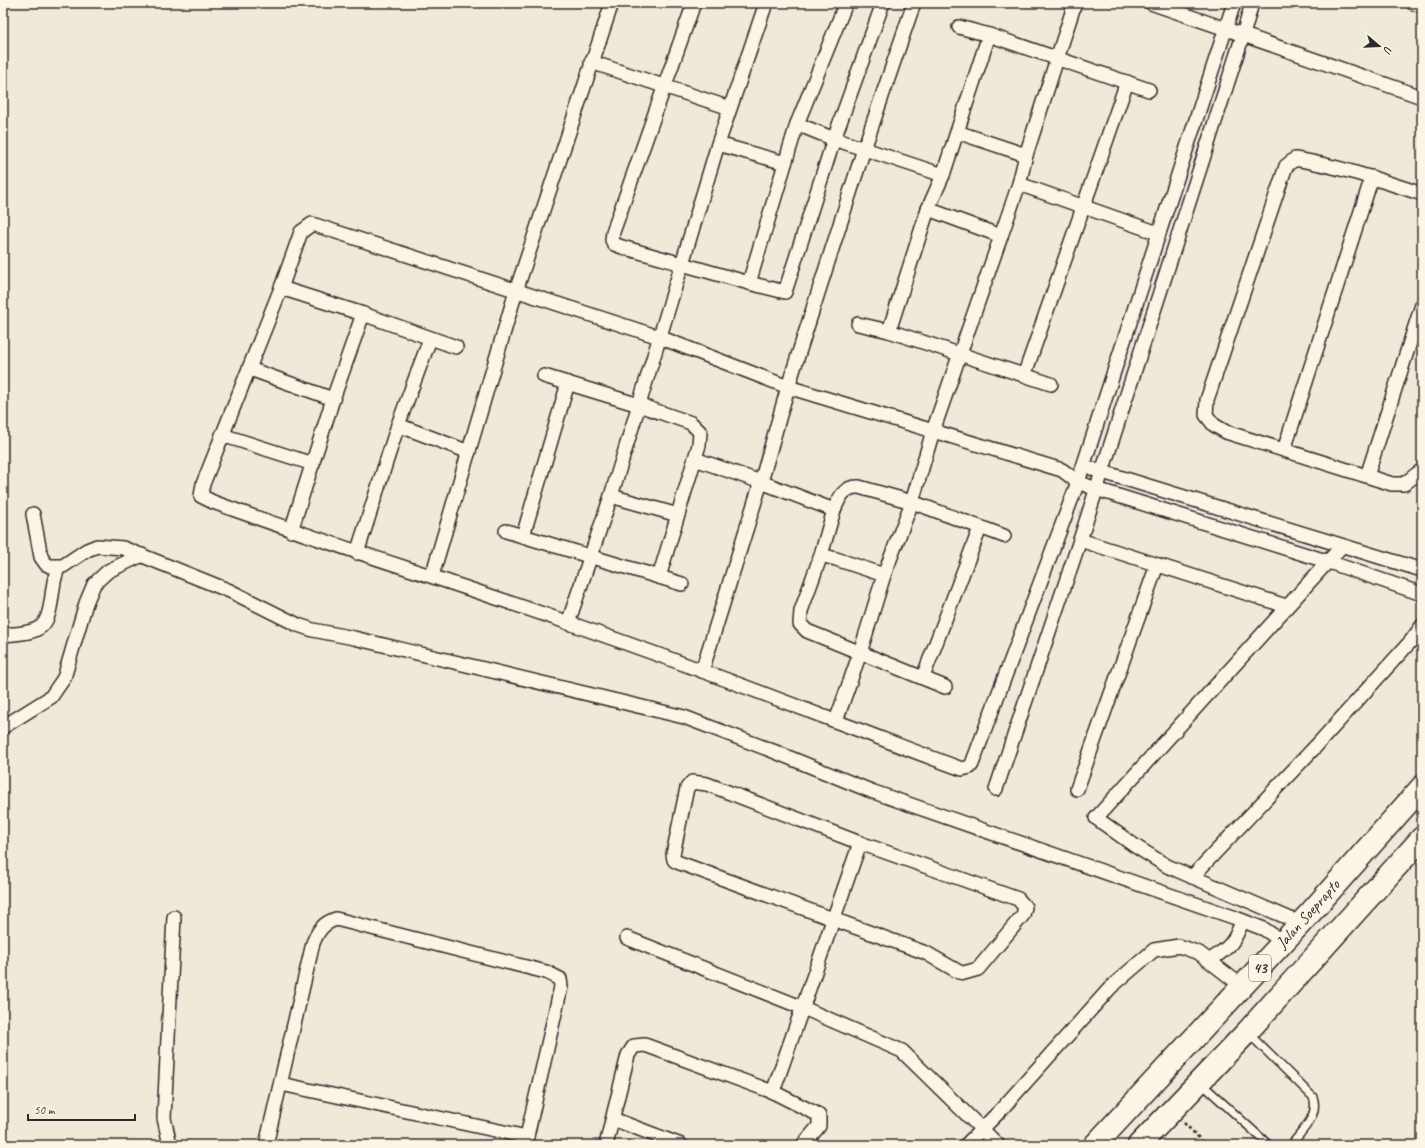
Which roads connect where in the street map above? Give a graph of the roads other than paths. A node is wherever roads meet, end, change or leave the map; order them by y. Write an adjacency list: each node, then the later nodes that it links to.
1 (612, 3): 18 (street)
2 (694, 3): 20 (street)
3 (766, 3): 23 (street)
4 (846, 3): 24 (street)
5 (883, 3): 26 (street)
6 (914, 3): 28 (street)
7 (1075, 3): 17 (street)
8 (1151, 3): 14 (street)
9 (1234, 3): 14 (street)
10 (1252, 3): 15 (street)
11 (1413, 3): 12 (street)
12 (1422, 6)
13 (959, 27): 16 (street)
14 (1226, 29): 15 (street); 37 (street)
15 (1243, 35): 22 (street); 69 (street)
16 (989, 36): 17 (street); 25 (street)
17 (1057, 58): 19 (street); 29 (street)
18 (591, 62): 20 (street); 42 (street)
19 (1127, 82): 21 (street); 35 (street)
20 (664, 86): 23 (street); 39 (street)
21 (1148, 90)
22 (1422, 97)
23 (730, 108): 27 (street)
24 (797, 124): 26 (street); 30 (street)
25 (957, 132): 29 (street); 31 (street)
26 (834, 139): 28 (street); 40 (street)
27 (718, 144): 30 (street); 39 (street)
28 (864, 149): 31 (street); 56 (street)
29 (1026, 155): 33 (street)
30 (785, 163): 40 (street)
31 (943, 175): 36 (street)
32 (1372, 177): 34 (street); 62 (street); 62 (street)
33 (1019, 184): 35 (street); 38 (street)
34 (1422, 194)
35 (1083, 208): 37 (street); 53 (street)
36 (928, 209): 38 (street); 46 (street)
37 (1158, 233): 66 (street)
38 (1001, 236): 50 (street)
39 (682, 264): 40 (street); 47 (street)
40 (749, 282)
41 (281, 288): 42 (street); 44 (street); 51 (street)
42 (516, 291): 47 (street); 63 (street)
43 (1422, 305): 70 (street)
44 (363, 314): 48 (street); 57 (street)
45 (858, 324): 46 (street)
46 (889, 331): 50 (street)
47 (659, 337): 56 (street); 58 (street)
48 (430, 339): 49 (street); 59 (street)
49 (456, 347)
50 (961, 354): 53 (street); 60 (street)
51 (250, 369): 57 (street); 61 (street)
52 (544, 376): 54 (street)
53 (1024, 376): 55 (street)
54 (568, 383): 58 (street); 82 (street)
55 (1051, 384)
56 (788, 387): 60 (street); 71 (street)
57 (333, 400): 65 (street)
58 (639, 404): 64 (street); 74 (street)
59 (398, 425): 63 (street); 86 (street)
60 (933, 431): 67 (street); 75 (street)
61 (222, 435): 65 (street); 80 (street)
62 (1284, 450): 70 (street)
63 (469, 452): 95 (street)
64 (695, 459): 71 (street); 78 (street)
65 (313, 464): 80 (street)
66 (1083, 466): 67 (street); 69 (street); 72 (street)
67 (1062, 470): 72 (street)
68 (1422, 470): 70 (street)
69 (1102, 472): 73 (street); 85 (street)
70 (1367, 476)
71 (761, 482): 76 (street); 104 (street)
72 (1078, 482): 73 (street); 107 (street)
73 (1096, 489): 84 (street); 90 (street)
74 (610, 496): 78 (street); 89 (street)
75 (912, 502): 76 (street); 79 (street); 94 (street)
76 (834, 510): 88 (street)
77 (33, 514): 92 (street)
78 (678, 515): 96 (street)
79 (980, 528): 83 (street); 105 (street)
80 (291, 531): 86 (street)
81 (506, 531): 82 (street)
82 (523, 536): 89 (street)
83 (1004, 536)
84 (1080, 540): 91 (street); 110 (street)
85 (1342, 546): 90 (street); 93 (street)
86 (357, 553): 95 (street)
87 (142, 555): 92 (street); 108 (street); 118 (street)
88 (821, 555): 94 (street); 103 (street)
89 (589, 557): 96 (street); 100 (street)
90 (1326, 561): 98 (street); 99 (street)
91 (1157, 565): 99 (street); 111 (street)
92 (59, 568): 102 (street)
93 (1422, 570)
94 (884, 575): 103 (street)
95 (432, 576): 100 (street)
96 (659, 577): 97 (street)
97 (682, 584)
98 (1422, 594)
99 (1286, 606): 114 (street)
100 (568, 623): 104 (street)
101 (1422, 626): 114 (street)
102 (3, 636)
103 (860, 653): 105 (street); 107 (street)
104 (702, 671): 107 (street)
105 (922, 677): 106 (street)
106 (945, 687)
107 (836, 721)
108 (3, 727)
109 (1422, 787): 116 (highway, Jalan Soeprapto / 43)
110 (996, 789)
111 (1077, 789)
112 (1422, 838): 119 (highway, Jalan Soeprapto / 43)
113 (860, 843): 117 (street); 117 (street); 117 (street)
114 (1192, 877): 116 (street)
115 (174, 917): 132 (street)
116 (1306, 917): 119 (highway); 121 (highway, Jalan Soeprapto / 43)
117 (834, 920): 124 (street)
118 (1242, 921): 121 (street); 122 (street)
119 (1336, 933): 125 (highway, Jalan Soeprapto / 43)
120 (627, 938): 124 (street)
121 (1283, 942): 123 (highway, Jalan Soeprapto / 43)
122 (1210, 960): 123 (street); 130 (street)
123 (1243, 987): 139 (highway, Jalan Soeprapto / 43)
124 (801, 1007): 128 (street); 130 (street)
125 (1246, 1032): 126 (highway, Jalan Soeprapto / 43); 142 (lane)
126 (1200, 1082): 140 (highway, Jalan Soeprapto / 43); 141 (lane)
127 (281, 1084): 131 (street); 131 (street); 133 (street)
128 (773, 1092): 129 (street); 136 (street)
129 (613, 1119): 134 (street); 135 (street)
130 (981, 1130): 137 (street); 138 (street)
131 (526, 1141)
132 (170, 1145)
133 (266, 1145)
134 (606, 1145)
135 (681, 1145)
136 (803, 1145)
137 (966, 1145)
138 (998, 1145)
139 (1095, 1145)
140 (1139, 1145)
141 (1269, 1145)
142 (1291, 1145)

